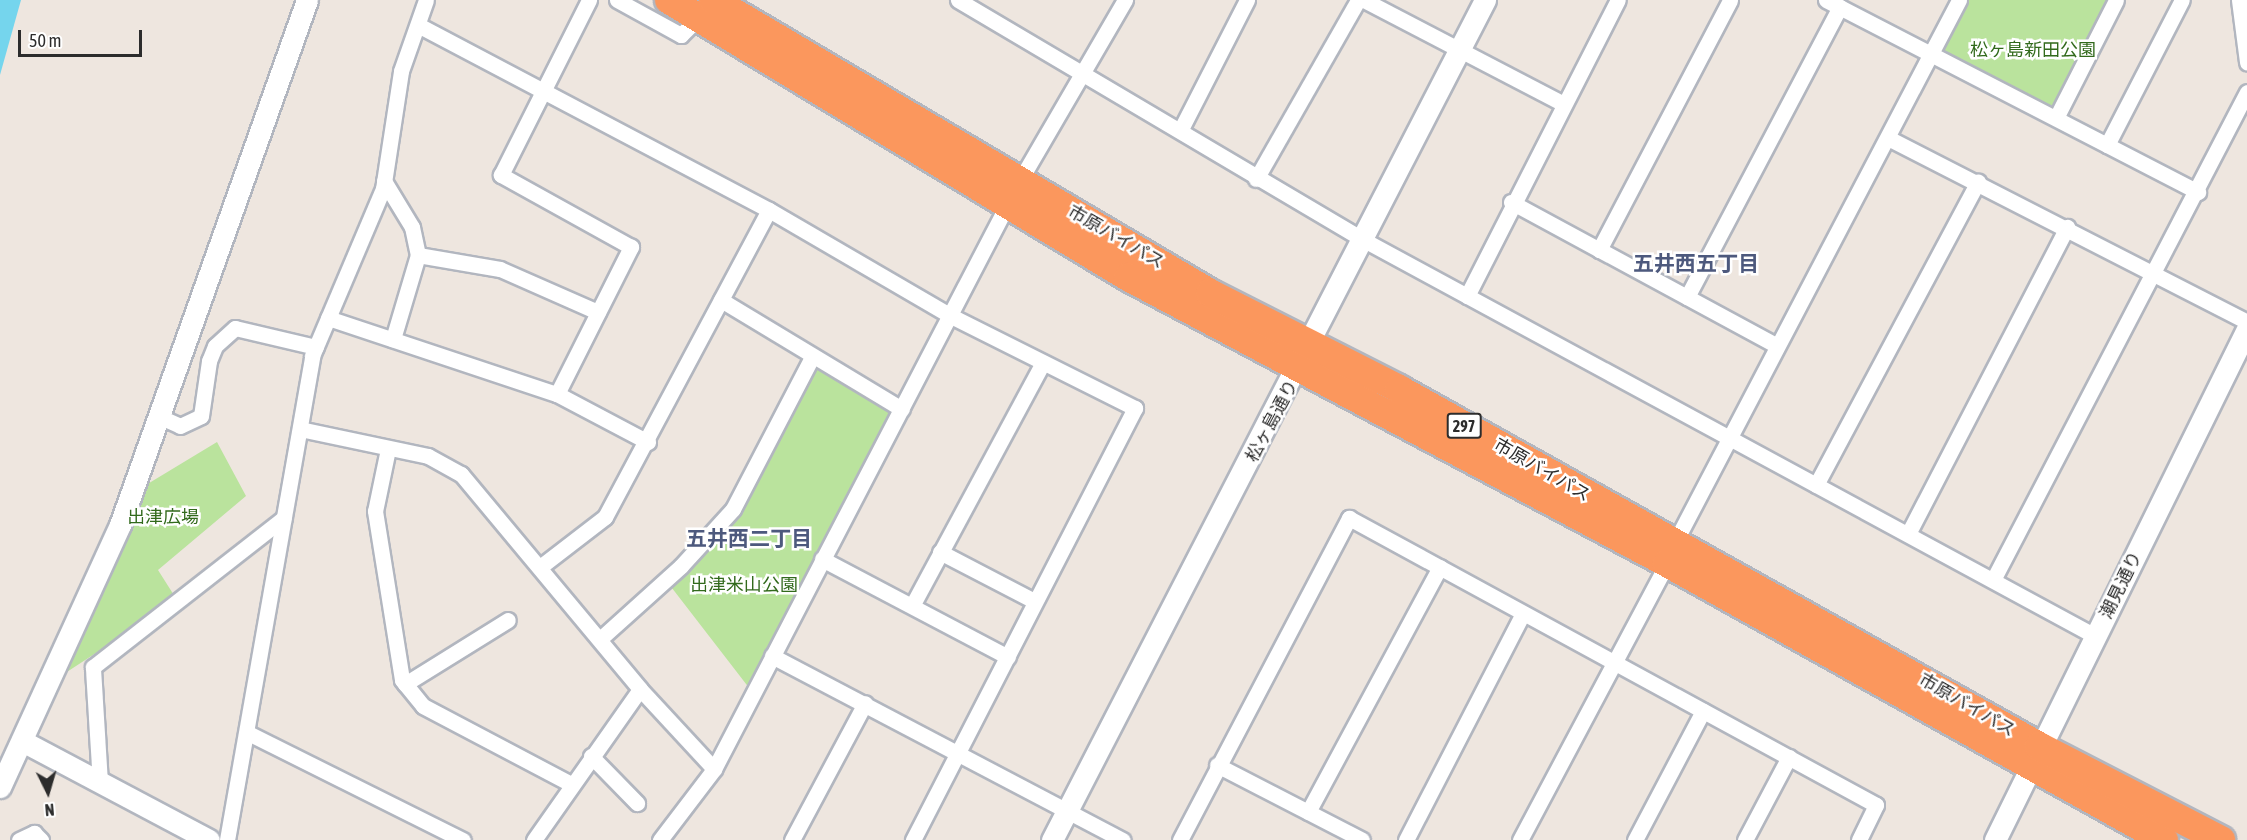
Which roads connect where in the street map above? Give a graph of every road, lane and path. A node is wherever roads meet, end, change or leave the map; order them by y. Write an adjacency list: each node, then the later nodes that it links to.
1 (307, 0): 61 (street)
2 (426, 0): 20 (street)
3 (589, 0): 25 (street)
4 (617, 0): 19 (street)
5 (669, 0): 19 (highway, 市原バイパス / 297)
6 (958, 0): 24 (street)
7 (1125, 0): 24 (street)
8 (1247, 0): 29 (street)
9 (1358, 0): 32 (street)
10 (1364, 0): 21 (street)
11 (1485, 0): 21 (street, 松ヶ島通り)
12 (1618, 0): 27 (street)
13 (1730, 0): 41 (street)
14 (1959, 0): 22 (street)
15 (2116, 0): 28 (street)
16 (2182, 0): 31 (street)
17 (2239, 0): 23 (street)
18 (1833, 4): 22 (street); 45 (street)
19 (706, 9): 35 (highway, 市原バイパス / 297)
20 (418, 25): 25 (street); 33 (street)
21 (1459, 49): 27 (street); 40 (street, 松ヶ島通り)
22 (1932, 54): 28 (street); 30 (street)
23 (2247, 62)
24 (1083, 75): 29 (street); 35 (street)
25 (542, 87): 38 (street); 47 (street)
26 (2247, 92): 36 (street)
27 (1564, 104): 37 (street)
28 (2056, 118): 31 (street)
29 (1181, 129): 32 (street)
30 (1888, 138): 34 (street); 54 (street)
31 (2107, 145): 36 (street)
32 (1256, 178): 40 (street)
33 (384, 181): 42 (street); 49 (street)
34 (1978, 181): 39 (street); 66 (street)
35 (1014, 192): 48 (street); 53 (highway, 市原バイパス / 297); 58 (highway, 市原バイパス / 297)
36 (2198, 192): 43 (street)
37 (1511, 202): 41 (street); 44 (street)
38 (769, 210): 46 (street); 48 (street)
39 (2067, 227): 43 (street); 68 (street)
40 (1362, 239): 44 (street); 53 (street, 松ヶ島通り)
41 (1599, 250): 45 (street)
42 (418, 255): 47 (street); 52 (street)
43 (2157, 274): 50 (street); 74 (street)
44 (1467, 296): 63 (street)
45 (1687, 297): 54 (street)
46 (721, 300): 56 (street); 64 (street)
47 (598, 312): 59 (street)
48 (951, 316): 57 (street); 60 (street)
49 (328, 318): 52 (street); 55 (street)
50 (2247, 322)
51 (2247, 330): 79 (street, 潮見通り)
52 (393, 339): 59 (street)
53 (1311, 344): 58 (street, 松ヶ島通り); 70 (highway, 市原バイパス / 297)
54 (1775, 345): 63 (street)
55 (316, 347): 61 (street); 62 (street)
56 (812, 357): 60 (street); 80 (street)
57 (1043, 363): 69 (street); 75 (street)
58 (1299, 370): 70 (highway, 市原バイパス / 297); 100 (street, 松ヶ島通り)
59 (557, 394): 64 (street)
60 (902, 409): 71 (street)
61 (158, 416): 89 (street)
62 (300, 429): 65 (street); 67 (street)
63 (1728, 437): 66 (street); 70 (street)
64 (648, 442): 72 (street)
65 (388, 448): 72 (street); 84 (street)
66 (1816, 485): 68 (street)
67 (284, 518): 88 (street); 96 (street)
68 (1908, 534): 74 (street)
69 (940, 552): 75 (street); 76 (street)
70 (1670, 553): 83 (street); 91 (highway, 市原バイパス / 297)
71 (822, 559): 76 (street); 81 (street)
72 (540, 567): 80 (street)
73 (1440, 567): 77 (street); 94 (street); 101 (street)
74 (1994, 580): 79 (street)
75 (1034, 601): 82 (street)
76 (913, 604): 82 (street)
77 (1523, 613): 83 (street); 115 (street)
78 (508, 620): 84 (street)
79 (2095, 636): 91 (street, 潮見通り)
80 (600, 639): 85 (street)
81 (772, 656): 86 (street); 95 (street)
82 (1008, 657): 90 (street)
83 (1612, 661): 87 (street); 116 (street)
84 (405, 684): 97 (street)
85 (640, 689): 92 (street); 95 (street)
86 (866, 703): 90 (street); 109 (street)
87 (1703, 711): 93 (street); 117 (street)
88 (248, 733): 105 (street); 106 (street)
89 (24, 742): 96 (street); 98 (street)
90 (961, 754): 100 (street); 110 (street)
91 (2035, 755): 120 (street, 潮見通り); 121 (highway, 市原バイパス / 297); 122 (highway, 市原バイパス / 297)
92 (591, 756): 97 (street); 99 (street)
93 (1789, 757): 118 (street); 119 (street)
94 (1217, 765): 101 (street); 113 (street)
95 (714, 769): 108 (street)
96 (100, 783): 104 (street)
97 (571, 784): 107 (street)
98 (0, 787)
99 (638, 802)
100 (1067, 812): 111 (street, 松ヶ島通り); 112 (street)
101 (1308, 812): 114 (street)
102 (19, 840): 103 (street)
103 (41, 840)
104 (209, 840)
105 (227, 840)
106 (463, 840)
107 (534, 840)
108 (660, 840)
109 (792, 840)
110 (913, 840)
111 (1052, 840)
112 (1124, 840)
113 (1180, 840)
114 (1362, 840)
115 (1406, 840)
116 (1520, 840)
117 (1635, 840)
118 (1745, 840)
119 (1859, 840)
120 (1995, 840)
121 (2164, 840)
122 (2221, 840)

